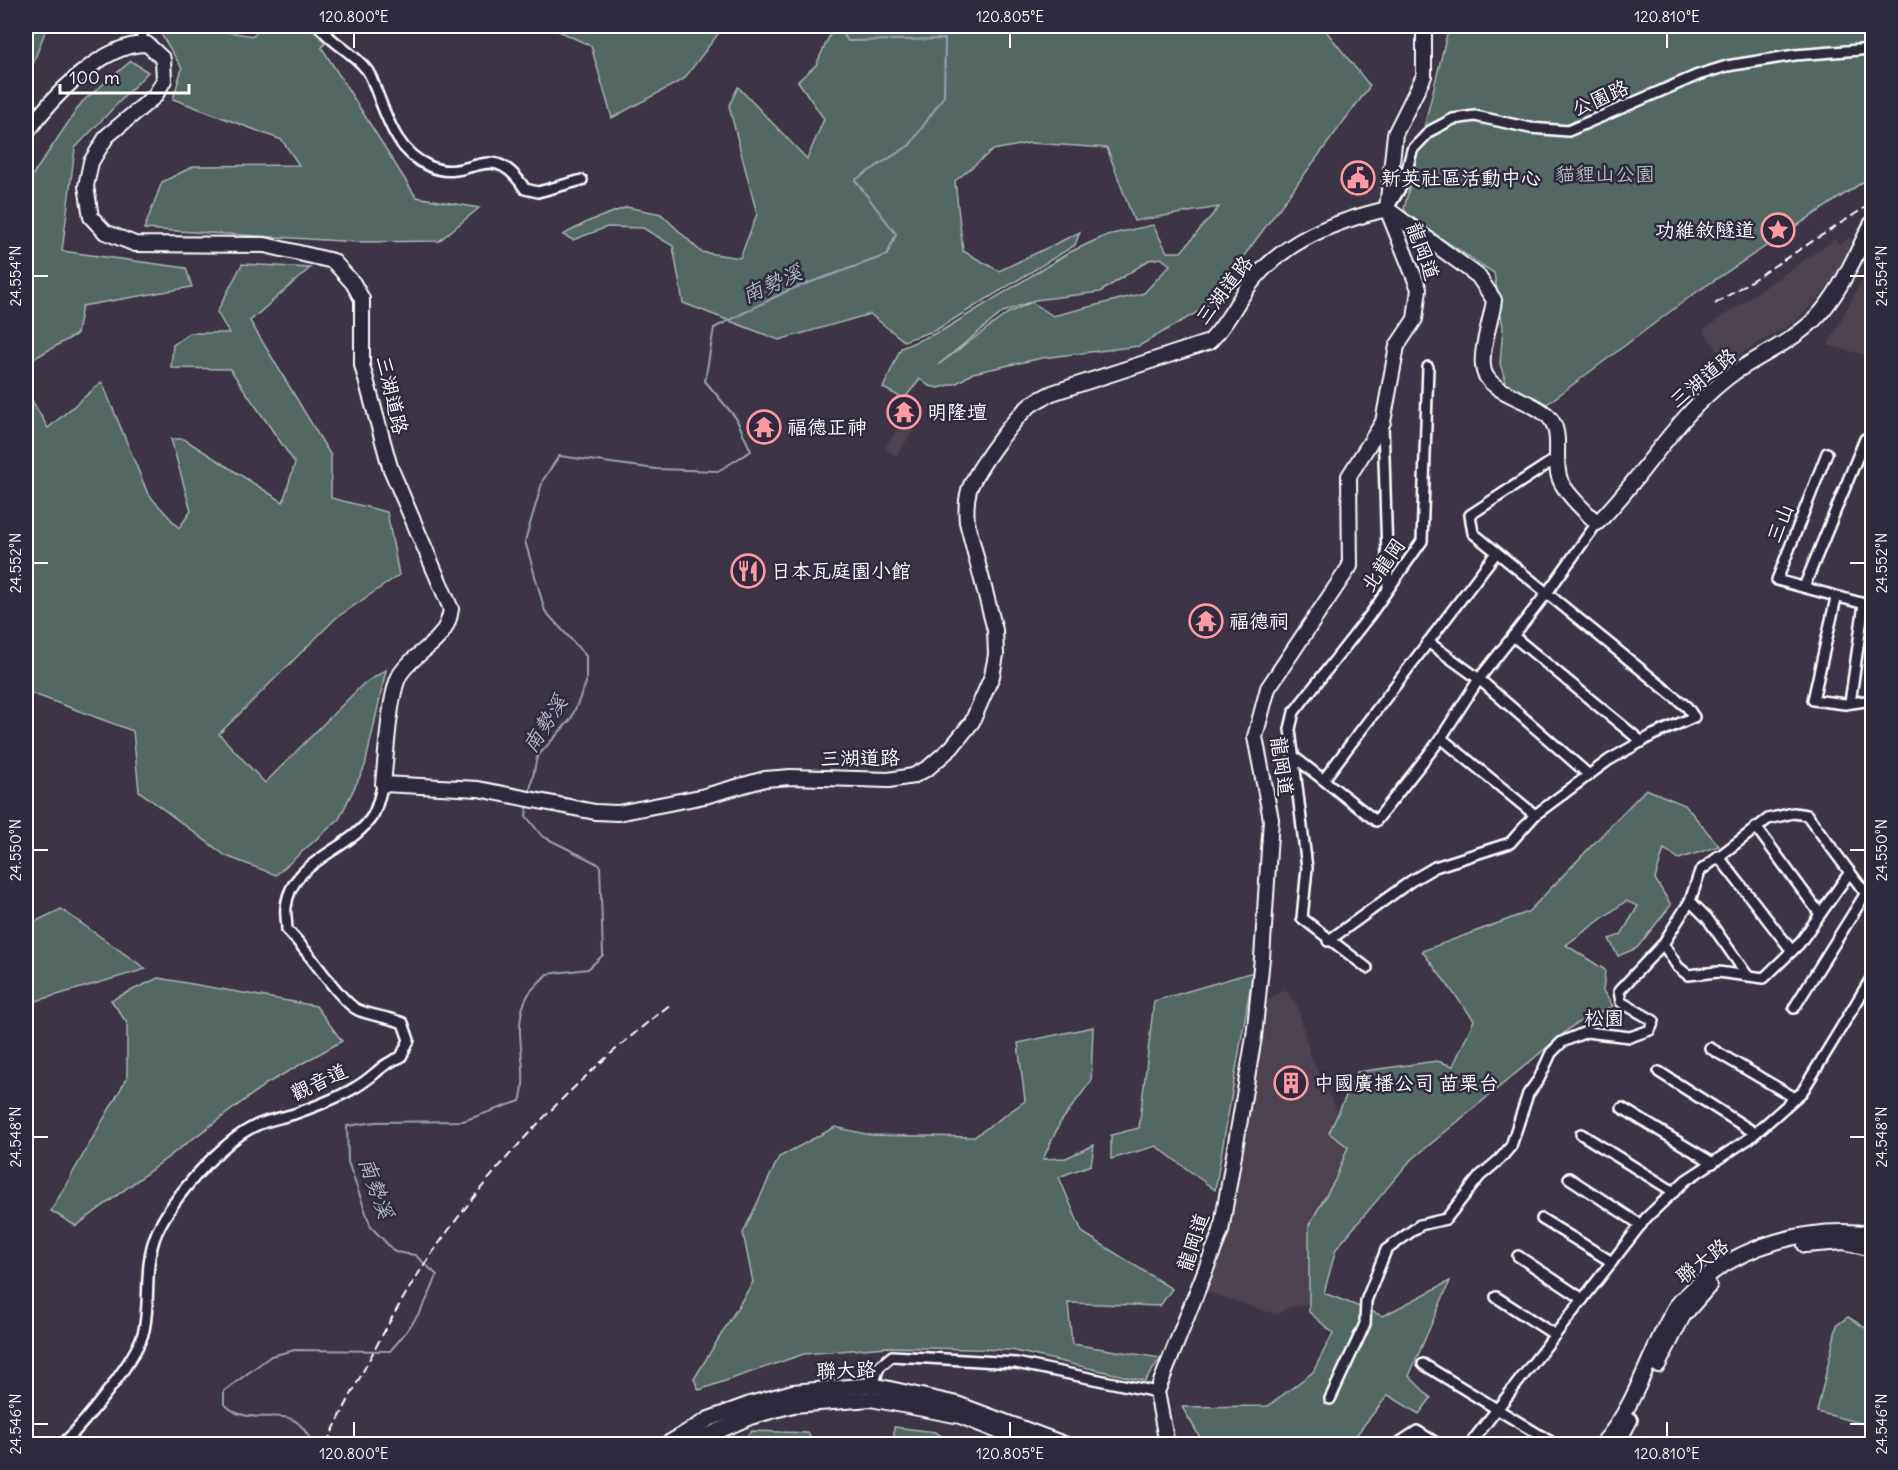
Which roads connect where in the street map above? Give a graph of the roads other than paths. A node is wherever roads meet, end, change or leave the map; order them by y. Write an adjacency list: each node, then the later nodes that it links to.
1 (142, 26): 4 (street)
2 (319, 26): 7 (street)
3 (1424, 26): 8 (street, 龍岡道)
4 (142, 44): 6 (street); 32 (street, 三湖道路)
5 (1872, 49): 8 (street, 公園路)
6 (26, 134)
7 (582, 180)
8 (1387, 209): 11 (street, 龍岡道); 14 (street); 32 (street, 三湖道路)
9 (1872, 223): 15 (street, 三湖道路)
10 (1428, 368): 18 (street, 北龍岡)
11 (1383, 422): 18 (street); 68 (street, 龍岡道)
12 (1865, 439): 17 (street)
13 (1827, 453): 17 (street, 三山)
14 (1557, 458): 15 (street); 16 (street)
15 (1597, 523): 19 (street)
16 (1496, 553): 19 (street); 23 (street)
17 (1804, 587): 20 (street, 三山)
18 (1388, 589): 29 (street, 北龍岡)
19 (1547, 593): 22 (street); 28 (street)
20 (1836, 598): 21 (street, 三山); 26 (street)
21 (1868, 605): 26 (street, 三山)
22 (1514, 636): 24 (street); 28 (street)
23 (1428, 642): 24 (street); 31 (street)
24 (1479, 679): 27 (street); 30 (street)
25 (1872, 700): 26 (street)
26 (1850, 703)
27 (1441, 738): 31 (street); 33 (street)
28 (1641, 742): 30 (street)
29 (1293, 756): 31 (street); 41 (street, 北龍岡)
30 (1589, 775): 33 (street)
31 (1324, 779)
32 (383, 784): 74 (street, 觀音道)
33 (1535, 815): 41 (street)
34 (1756, 827): 35 (street, 松園); 36 (street, 松園); 40 (street)
35 (1718, 856): 38 (street, 松園); 43 (street)
36 (1850, 872): 37 (street, 松園); 40 (street)
37 (1866, 893): 39 (street, 松園); 47 (street)
38 (1690, 901): 42 (street, 松園); 45 (street)
39 (1872, 902)
40 (1820, 914): 43 (street)
41 (1328, 941): 44 (street, 北龍岡)
42 (1663, 944): 45 (street); 71 (street, 松園)
43 (1792, 951): 45 (street)
44 (1367, 968)
45 (1747, 975)
46 (1872, 977): 50 (street)
47 (1794, 1008)
48 (1710, 1048): 50 (street)
49 (1659, 1072): 52 (street)
50 (1795, 1098): 52 (street)
51 (1622, 1108): 54 (street)
52 (1755, 1133): 54 (street)
53 (1581, 1134): 56 (street)
54 (1713, 1163): 56 (street)
55 (1569, 1178): 58 (street)
56 (1674, 1192): 58 (street)
57 (1542, 1219): 62 (street)
58 (1641, 1225): 62 (street)
59 (1872, 1234): 83 (street, 聯大路)
60 (1872, 1249): 84 (street, 聯大路)
61 (1518, 1256): 64 (street)
62 (1612, 1262): 64 (street)
63 (1496, 1297): 65 (street)
64 (1583, 1299): 65 (street)
65 (1555, 1335): 72 (street)
66 (1423, 1364): 72 (street)
67 (872, 1384): 68 (street); 69 (street, 聯大路); 70 (street); 78 (street, 聯大路)
68 (1157, 1392): 79 (street)
69 (814, 1396): 70 (street, 聯大路); 75 (street, 聯大路); 76 (street, 聯大路)
70 (871, 1399): 77 (street, 聯大路)
71 (1330, 1399)
72 (1497, 1409): 73 (street); 82 (street)
73 (1551, 1442)
74 (63, 1444)
75 (667, 1444)
76 (689, 1444)
77 (1030, 1444)
78 (1064, 1444)
79 (1167, 1444)
80 (1397, 1444): 81 (street)
81 (1438, 1444)
82 (1470, 1444)
83 (1602, 1444)
84 (1617, 1444)

